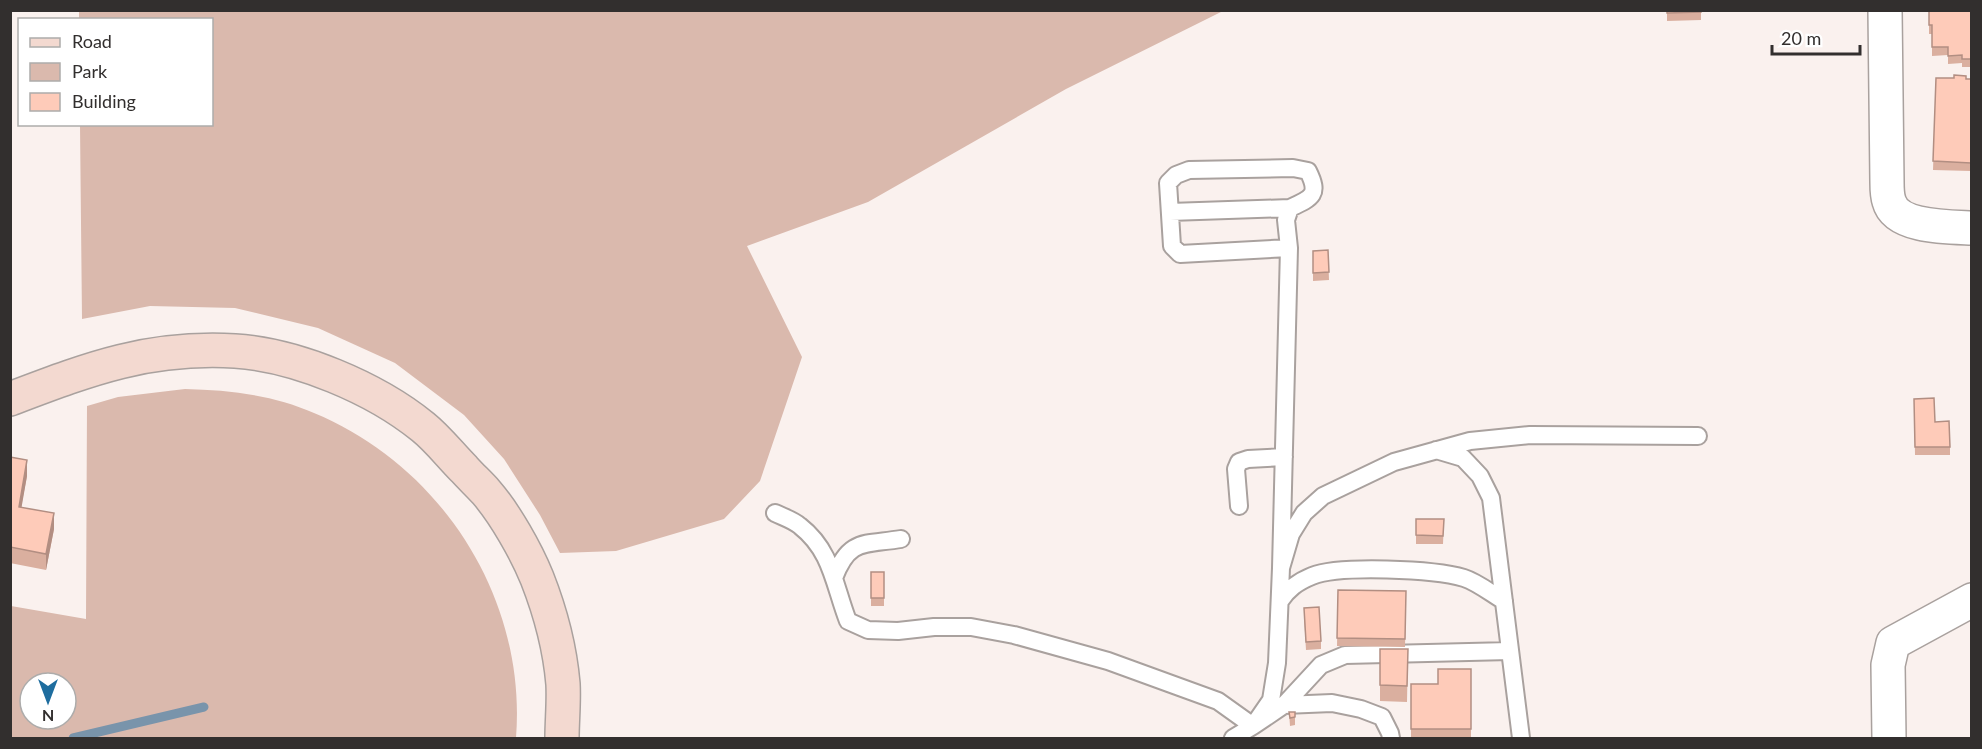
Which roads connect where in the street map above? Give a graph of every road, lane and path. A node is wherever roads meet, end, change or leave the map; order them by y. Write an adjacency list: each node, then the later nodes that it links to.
1 (1885, 10): 4 (street)
2 (1290, 208): 3 (lane); 3 (lane); 5 (lane)
3 (1170, 212): 5 (lane)
4 (1971, 228)
5 (1289, 248): 9 (lane)
6 (10, 399): 21 (main road)
7 (1698, 436): 8 (lane)
8 (1436, 450): 13 (lane); 17 (lane)
9 (1284, 457): 10 (lane); 13 (lane)
10 (1239, 506)
11 (775, 513): 14 (lane)
12 (901, 539): 14 (lane)
13 (1281, 568): 16 (lane)
14 (834, 578): 20 (lane)
15 (1971, 600): 25 (street)
16 (1280, 601): 17 (lane); 20 (lane)
17 (1504, 601): 18 (lane)
18 (1510, 651): 19 (lane); 24 (lane)
19 (1284, 705): 20 (lane); 23 (lane)
20 (1253, 726): 22 (lane)
21 (562, 738)
22 (1233, 738)
23 (1390, 738)
24 (1521, 738)
25 (1889, 738)

